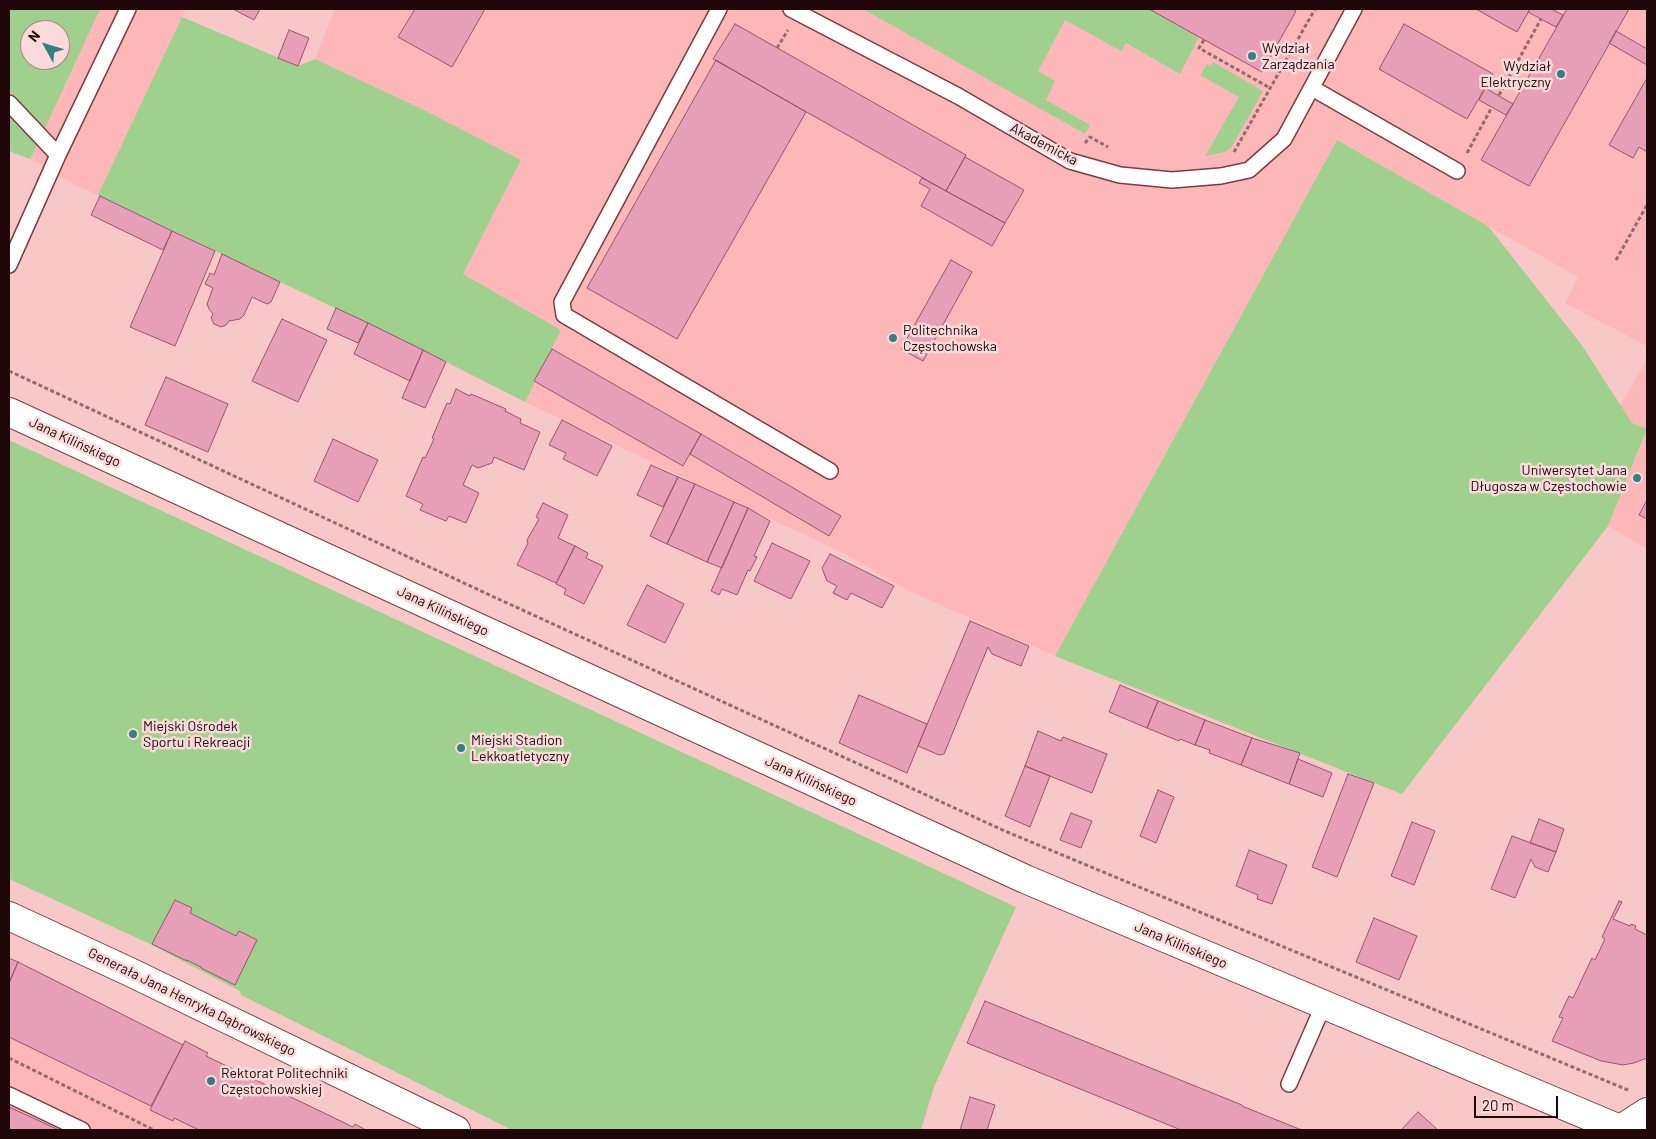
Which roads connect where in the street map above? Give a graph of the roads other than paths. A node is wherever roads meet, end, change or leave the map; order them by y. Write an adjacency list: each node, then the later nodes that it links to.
1 (128, 9): 7 (lane)
2 (719, 9): 11 (lane)
3 (792, 9): 5 (lane, Akademicka)
4 (1354, 9): 5 (lane, Akademicka)
5 (1312, 88): 8 (lane)
6 (9, 103): 7 (lane)
7 (58, 155): 9 (lane)
8 (1457, 171)
9 (9, 265)
10 (9, 412): 13 (street, Jana Kilińskiego)
11 (830, 471)
12 (9, 916): 18 (street, Generała Jana Henryka Dąbrowskiego)
13 (1324, 1004): 14 (lane); 19 (street, Jana Kilińskiego)
14 (1289, 1084)
15 (9, 1095): 17 (lane)
16 (1640, 1102): 19 (street)
17 (82, 1130)
18 (456, 1130)
19 (1620, 1130)

